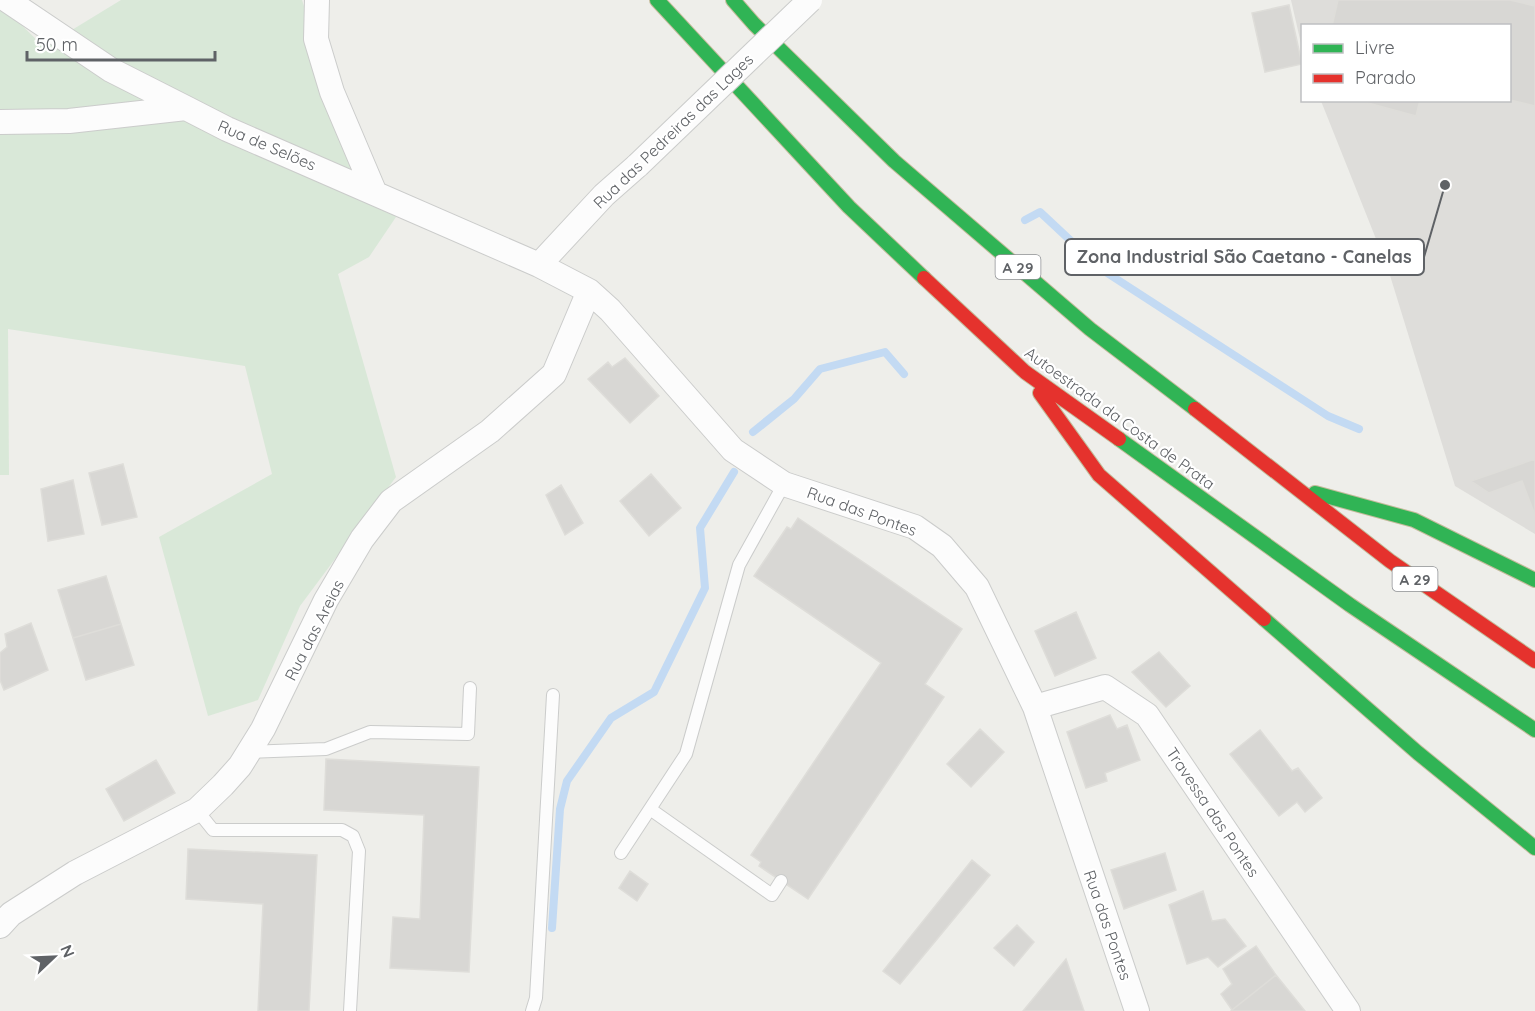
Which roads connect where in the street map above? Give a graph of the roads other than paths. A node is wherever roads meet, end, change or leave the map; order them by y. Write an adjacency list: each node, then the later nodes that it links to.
1 (7, 0): 6 (street, Rua de Selões)
2 (317, 0): 8 (street)
3 (657, 0): 11 (highway, Autoestrada da Costa de Prata)
4 (733, 0): 13 (highway, A 29)
5 (810, 0): 9 (street, Rua das Pedreiras das Lages, bridge)
6 (186, 108): 7 (street); 8 (street, Rua de Selões)
7 (0, 122)
8 (374, 191): 9 (street, Rua de Selões)
9 (539, 265): 10 (street, Rua das Pontes)
10 (589, 291): 12 (street, Rua das Pontes); 20 (street, Rua das Areias)
11 (1025, 372): 19 (highway, Autoestrada da Costa de Prata); 23 (highway)
12 (784, 484): 18 (street, Rua das Pontes); 21 (lane)
13 (1301, 489): 14 (highway); 15 (highway, A 29)
14 (1535, 580)
15 (1535, 661)
16 (470, 688): 20 (lane)
17 (553, 694): 28 (lane)
18 (1035, 707): 29 (street, Rua das Pontes); 30 (street, Travessa das Pontes)
19 (1535, 730)
20 (249, 752): 22 (street, Rua das Areias)
21 (650, 809): 24 (lane); 25 (lane)
22 (197, 810): 26 (street, Rua das Areias); 27 (lane)
23 (1535, 848)
24 (621, 853)
25 (781, 881)
26 (0, 927)
27 (350, 1011)
28 (532, 1011)
29 (1137, 1011)
30 (1348, 1011)

